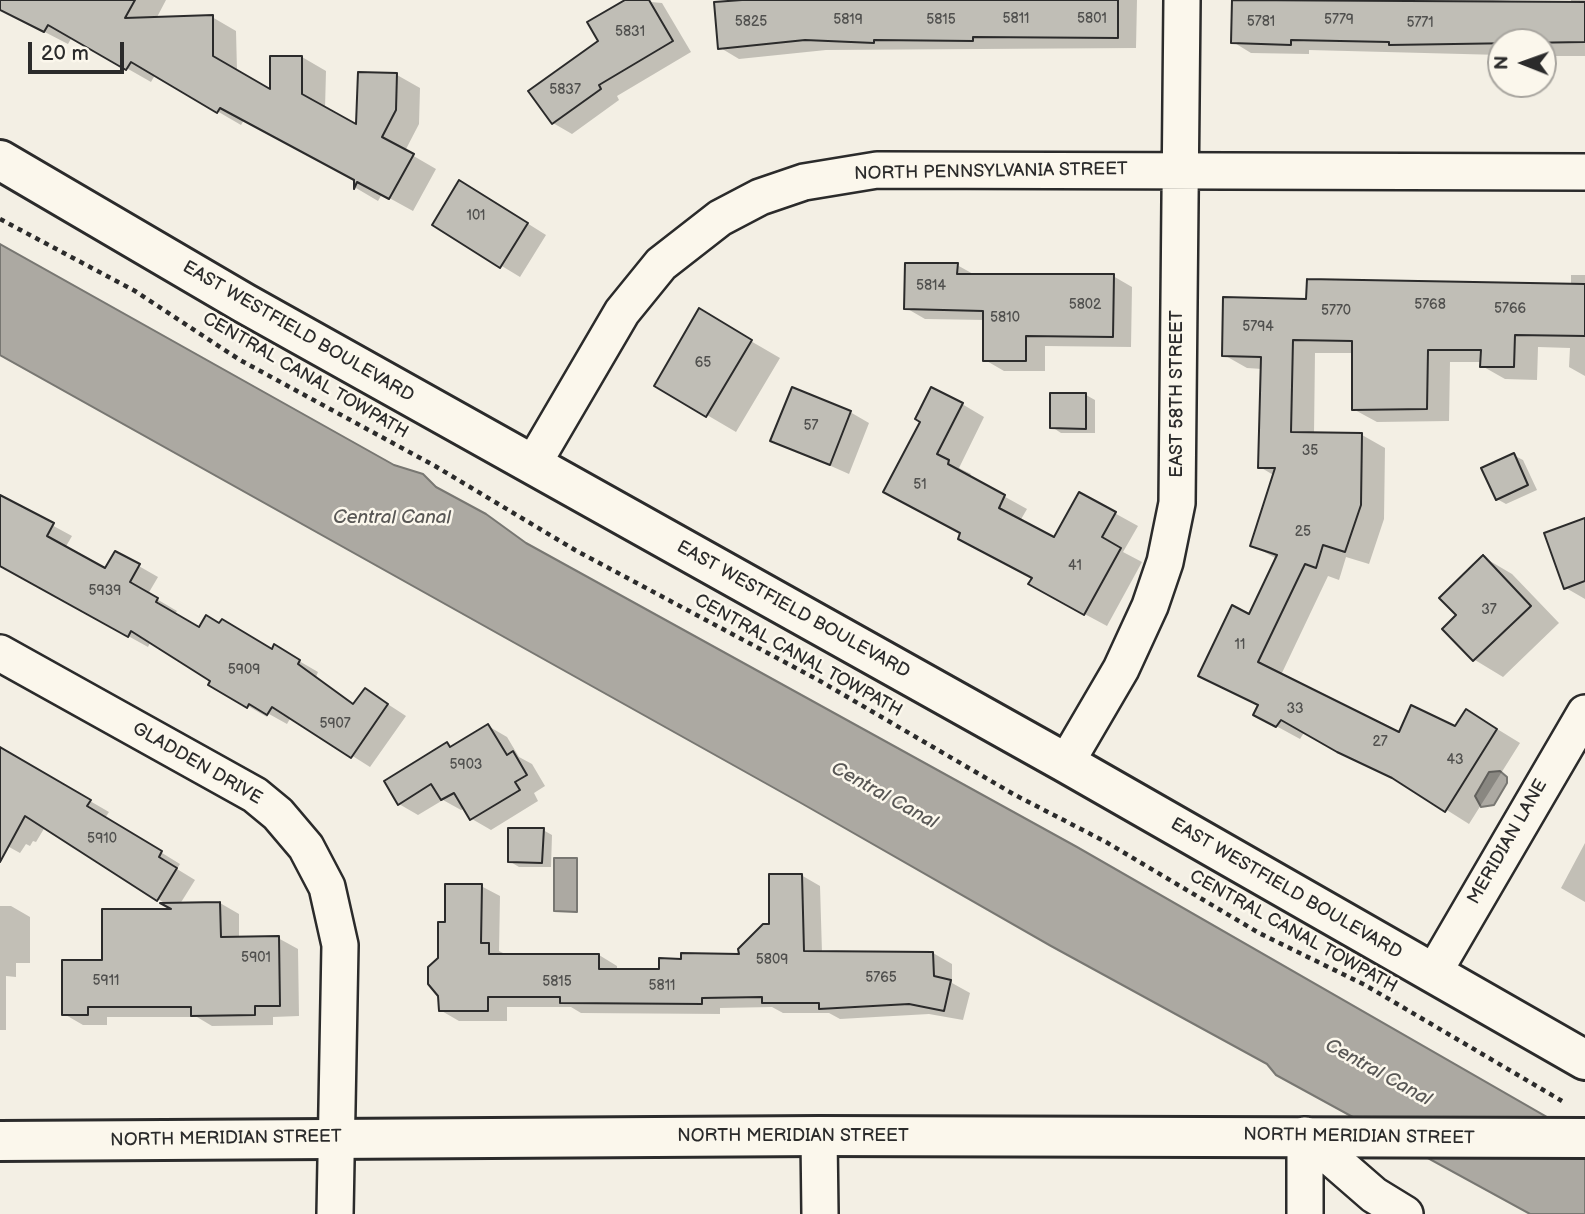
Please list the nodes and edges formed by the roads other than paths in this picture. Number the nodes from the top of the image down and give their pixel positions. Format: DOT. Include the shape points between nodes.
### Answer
graph roads {
  1 [pos="1182,0"];
  2 [pos="0,160"];
  3 [pos="1180,170"];
  4 [pos="1585,172"];
  5 [pos="533,464"];
  6 [pos="0,653"];
  7 [pos="1585,713"];
  8 [pos="1066,763"];
  9 [pos="1434,972"];
  10 [pos="1585,1060"];
  11 [pos="1579,1123"];
  12 [pos="1305,1135"];
  13 [pos="819,1136"];
  14 [pos="334,1138"];
  15 [pos="0,1142"];
  16 [pos="335,1214"];
  17 [pos="820,1214"];
  18 [pos="1305,1214"];
  19 [pos="1405,1214"];
  1 -- 3 [label="street, EAST 58TH STREET"];
  2 -- 5 [label="main road, EAST WESTFIELD BOULEVARD"];
  3 -- 4 [label="street, NORTH PENNSYLVANIA STREET"];
  3 -- 5 [label="street, NORTH PENNSYLVANIA STREET" via="862,171 804,182 760,197 706,226 640,288"];
  3 -- 8 [label="street, EAST 58TH STREET" via="1177,503 1165,562 1121,669"];
  5 -- 8 [label="main road, EAST WESTFIELD BOULEVARD"];
  6 -- 14 [label="street, GLADDEN DRIVE" via="255,795 306,847 327,887 340,945"];
  7 -- 9 [label="street, MERIDIAN LANE"];
  8 -- 9 [label="main road, EAST WESTFIELD BOULEVARD"];
  9 -- 10 [label="main road, EAST WESTFIELD BOULEVARD"];
  11 -- 12 [label="main road, NORTH MERIDIAN STREET" via="1363,1137"];
  12 -- 13 [label="main road, NORTH MERIDIAN STREET"];
  12 -- 18 [label="street"];
  12 -- 19 [label="street" via="1374,1195"];
  13 -- 14 [label="main road, NORTH MERIDIAN STREET"];
  13 -- 17 [label="street"];
  14 -- 15 [label="main road, NORTH MERIDIAN STREET"];
  14 -- 16 [label="street, GLADDEN DRIVE"];
}
